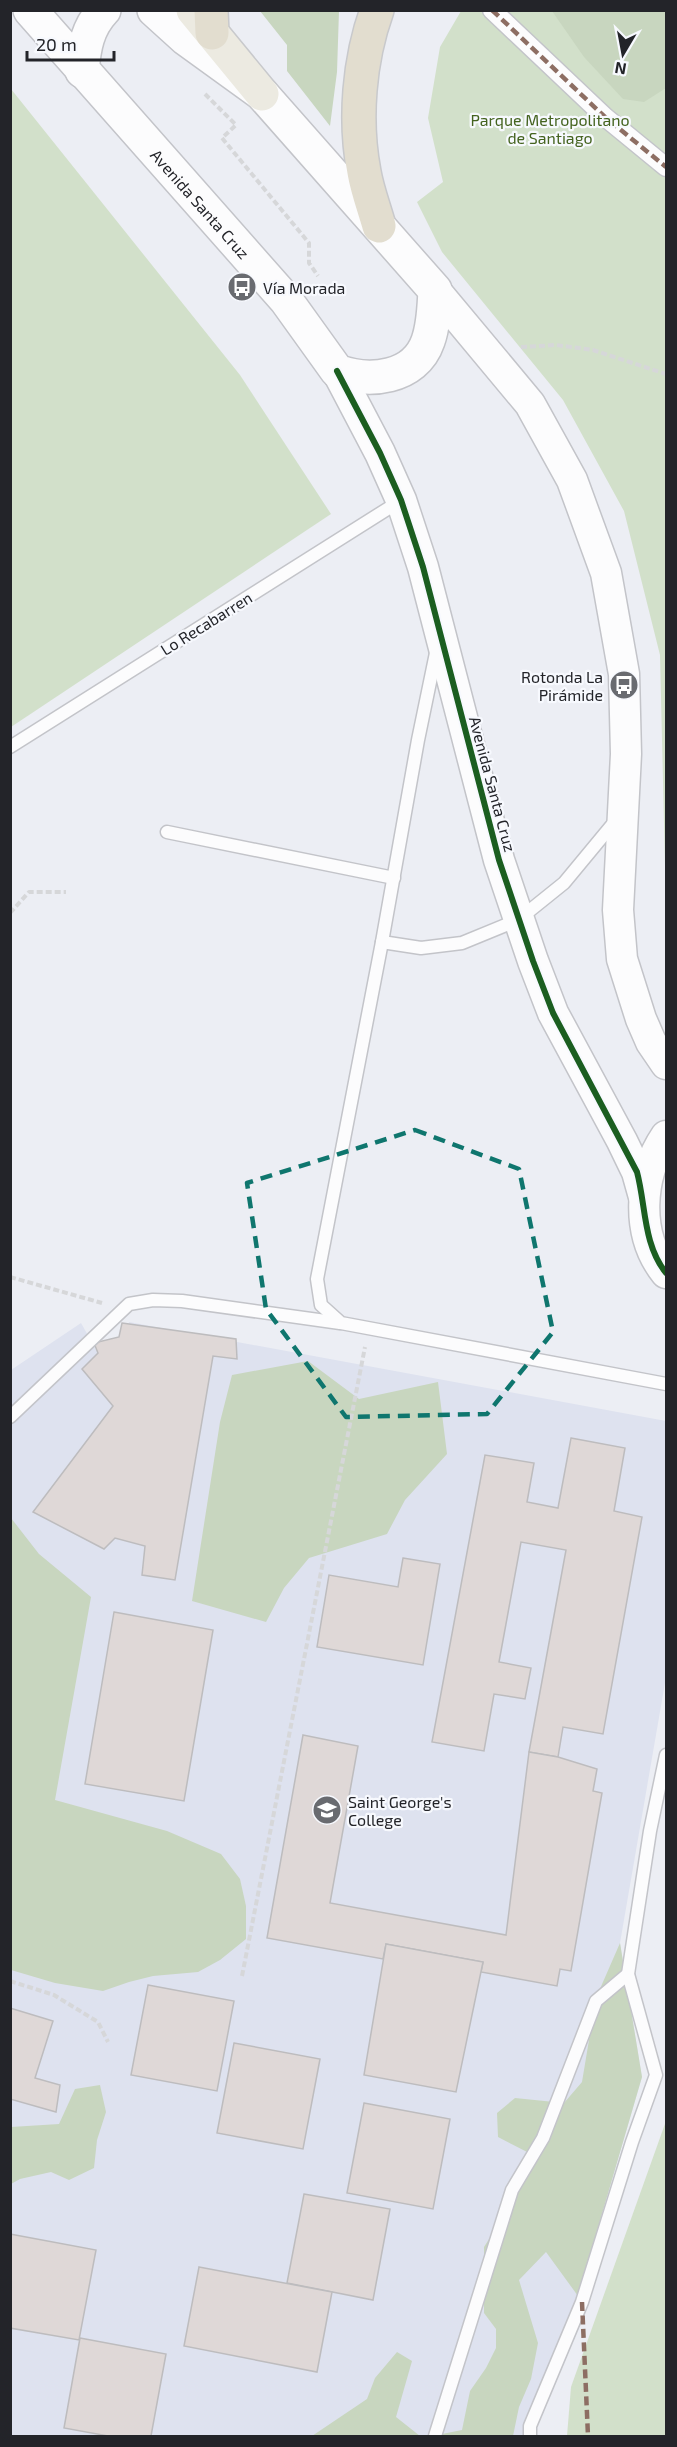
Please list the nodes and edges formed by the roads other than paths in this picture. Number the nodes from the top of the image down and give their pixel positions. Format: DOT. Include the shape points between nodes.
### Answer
graph roads {
  1 [pos="30,10"];
  2 [pos="104,10"];
  3 [pos="154,10"];
  4 [pos="377,10"];
  5 [pos="492,10"];
  6 [pos="205,18"];
  7 [pos="82,71"];
  8 [pos="262,94"];
  9 [pos="666,167"];
  10 [pos="379,226"];
  11 [pos="435,290"];
  12 [pos="337,371"];
  13 [pos="401,500"];
  14 [pos="440,635"];
  15 [pos="10,747"];
  16 [pos="623,811"];
  17 [pos="167,832"];
  18 [pos="394,878"];
  19 [pos="518,920"];
  20 [pos="382,942"];
  21 [pos="666,1064"];
  22 [pos="666,1136"];
  23 [pos="644,1197"];
  24 [pos="666,1273"];
  25 [pos="341,1323"];
  26 [pos="666,1384"];
  27 [pos="10,1418"];
  28 [pos="666,1755"];
  29 [pos="628,1974"];
  30 [pos="435,2436"];
  31 [pos="530,2436"];
  1 -- 7 [label="main road, Avenida Santa Cruz"];
  2 -- 7 [label="main road" via="89,32"];
  3 -- 8 [label="main road" via="186,39"];
  4 -- 10 [label="highway" via="364,60 360,135 364,172"];
  5 -- 9 [label="street" via="605,117"];
  6 -- 8 [label="main road"];
  7 -- 12 [label="main road, Avenida Santa Cruz" via="286,300"];
  8 -- 10 [label="main road"];
  10 -- 11 [label="main road"];
  11 -- 12 [label="main road" via="428,342 412,364 376,378"];
  11 -- 16 [label="street" via="530,404 572,480 590,527 606,573 624,674"];
  12 -- 13 [label="street, Avenida Santa Cruz"];
  13 -- 14 [label="street, Avenida Santa Cruz"];
  13 -- 15 [label="lane, Lo Recabarren"];
  14 -- 18 [label="lane"];
  14 -- 19 [label="street, Avenida Santa Cruz"];
  16 -- 19 [label="lane" via="564,883"];
  16 -- 21 [label="street" via="618,910 622,959 641,1019"];
  17 -- 18 [label="lane"];
  18 -- 20 [label="lane"];
  19 -- 20 [label="lane" via="462,943 421,948"];
  19 -- 23 [label="street, Avenida Santa Cruz" via="553,1012 622,1141"];
  20 -- 25 [label="lane" via="317,1279 321,1305"];
  22 -- 23 [label="street" via="648,1172"];
  23 -- 24 [label="street" via="647,1232"];
  25 -- 26 [label="lane"];
  25 -- 27 [label="lane" via="182,1301 153,1300 129,1305"];
  28 -- 29 [label="lane"];
  29 -- 30 [label="lane" via="596,2001 543,2138 512,2190"];
  29 -- 31 [label="lane" via="656,2075 582,2302 530,2426"];
}
